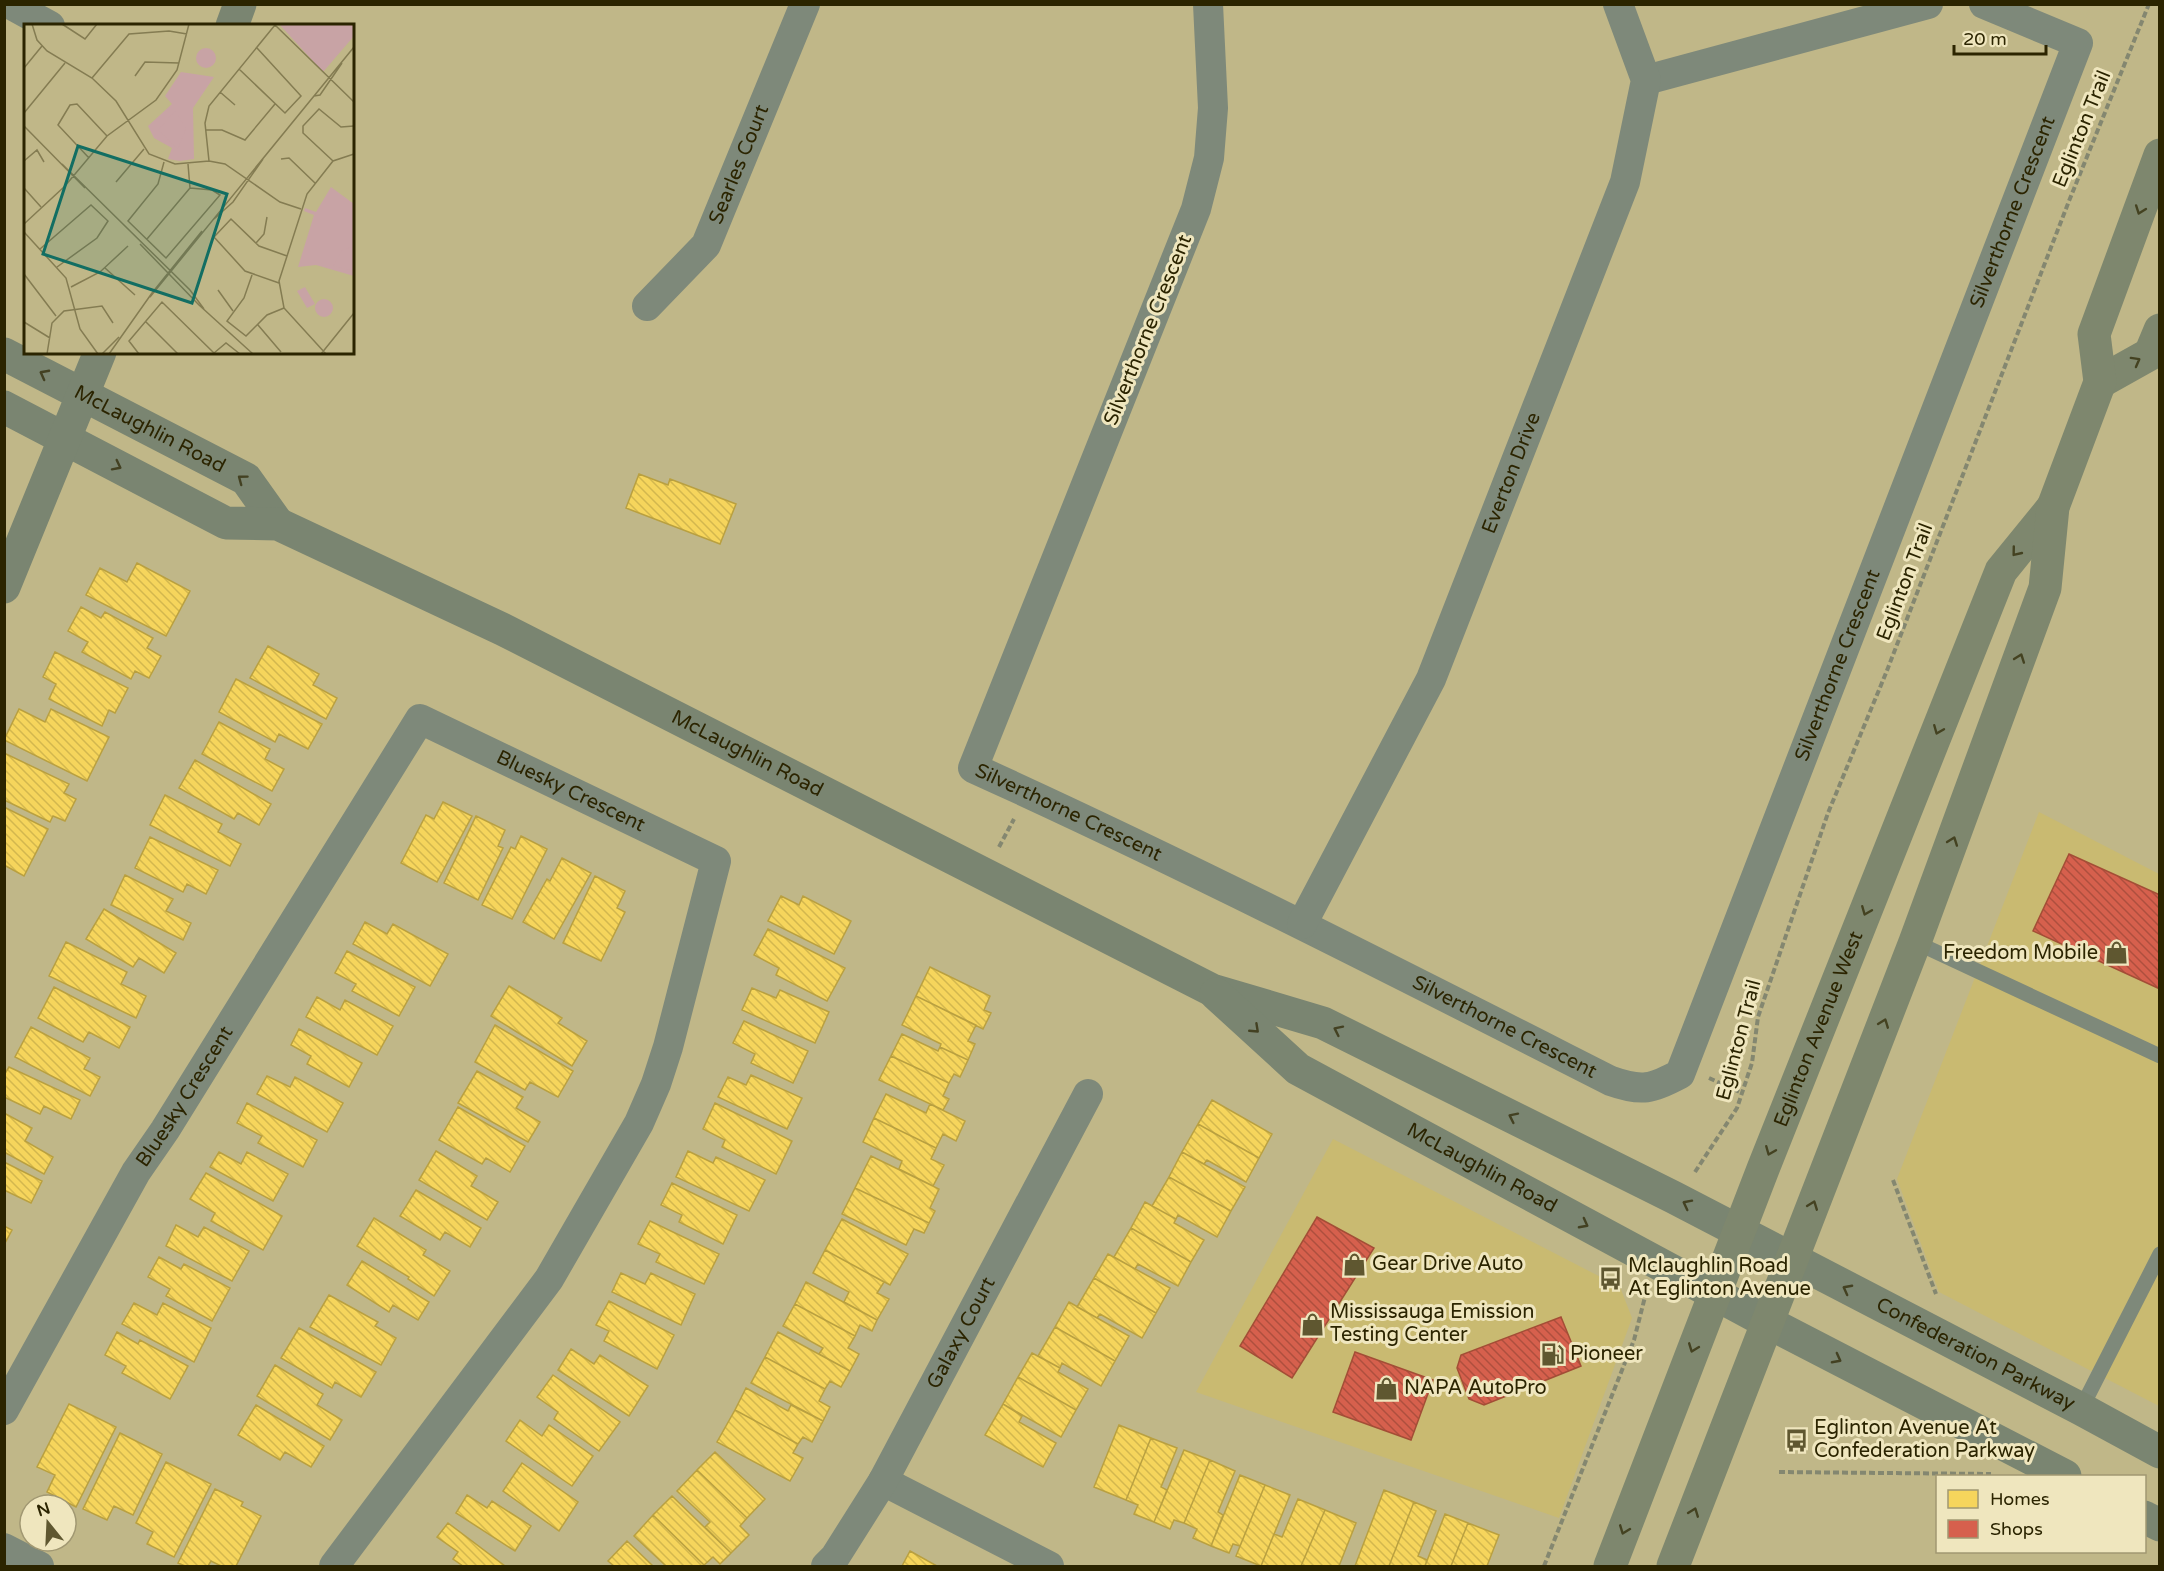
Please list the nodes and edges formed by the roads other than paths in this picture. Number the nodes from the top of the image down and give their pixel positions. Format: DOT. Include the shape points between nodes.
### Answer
graph roads {
  1 [pos="10,4"];
  2 [pos="240,4"];
  3 [pos="805,4"];
  4 [pos="1208,4"];
  5 [pos="1618,4"];
  6 [pos="1928,4"];
  7 [pos="1984,4"];
  8 [pos="46,24"];
  9 [pos="233,24"];
  10 [pos="1646,80"];
  11 [pos="2160,155"];
  12 [pos="647,306"];
  13 [pos="2160,330"];
  14 [pos="4,354"];
  15 [pos="99,354"];
  16 [pos="2100,382"];
  17 [pos="83,395"];
  18 [pos="4,407"];
  19 [pos="65,439"];
  20 [pos="2053,507"];
  21 [pos="278,524"];
  22 [pos="4,587"];
  23 [pos="1302,924"];
  24 [pos="1915,942"];
  25 [pos="1212,990"];
  26 [pos="2160,1056"];
  27 [pos="1088,1094"];
  28 [pos="1739,1232"];
  29 [pos="2160,1254"];
  30 [pos="1791,1259"];
  31 [pos="1714,1294"];
  32 [pos="1767,1322"];
  33 [pos="2081,1409"];
  34 [pos="4,1410"];
  35 [pos="2160,1452"];
  36 [pos="2063,1475"];
  37 [pos="883,1481"];
  38 [pos="2146,1518"];
  39 [pos="2160,1525"];
  40 [pos="4,1548"];
  41 [pos="39,1566"];
  42 [pos="334,1566"];
  43 [pos="826,1566"];
  44 [pos="1049,1566"];
  45 [pos="1610,1566"];
  46 [pos="1673,1566"];
  1 -- 8 [label="street"];
  2 -- 9 [label="street"];
  3 -- 12 [label="street, Searles Court" via="706,245"];
  4 -- 23 [label="street, Silverthorne Crescent" via="1213,108 1209,158 1196,209 973,768"];
  5 -- 10 [label="street"];
  6 -- 10 [label="street"];
  7 -- 23 [label="street, Silverthorne Crescent" via="2078,43 1680,1074 1660,1085 1633,1089 1611,1081"];
  10 -- 23 [label="street, Everton Drive" via="1625,182 1431,679"];
  11 -- 16 [label="main road, Eglinton Avenue West, one-way" via="2094,334"];
  16 -- 13 [label="main road, one-way" via="2150,354"];
  17 -- 14 [label="street, McLaughlin Road, one-way"];
  15 -- 17 [label="street"];
  16 -- 20 [label="main road, Eglinton Avenue West"];
  17 -- 19 [label="street"];
  21 -- 17 [label="street, McLaughlin Road, one-way" via="246,479"];
  18 -- 19 [label="street, McLaughlin Road"];
  19 -- 21 [label="street, McLaughlin Road, one-way" via="226,523"];
  19 -- 22 [label="street"];
  24 -- 20 [label="main road, Eglinton Avenue West, one-way" via="2045,588"];
  20 -- 28 [label="main road, Eglinton Avenue West, one-way" via="2001,571"];
  21 -- 25 [label="street, McLaughlin Road" via="512,634"];
  24 -- 26 [label="lane"];
  30 -- 24 [label="main road, Eglinton Avenue West, one-way"];
  28 -- 25 [label="street, McLaughlin Road, one-way" via="1323,1023"];
  25 -- 31 [label="street, McLaughlin Road, one-way" via="1298,1070"];
  27 -- 37 [label="street, Galaxy Court"];
  28 -- 30 [label="street, McLaughlin Road"];
  28 -- 31 [label="main road, Eglinton Avenue West"];
  29 -- 33 [label="lane"];
  30 -- 32 [label="main road, Eglinton Avenue West"];
  33 -- 30 [label="street, Confederation Parkway, one-way"];
  31 -- 32 [label="street, McLaughlin Road"];
  31 -- 45 [label="main road, Eglinton Avenue West, one-way"];
  32 -- 36 [label="street, one-way"];
  46 -- 32 [label="main road, Eglinton Avenue West, one-way"];
  33 -- 35 [label="street, Confederation Parkway"];
  34 -- 42 [label="street, Bluesky Crescent" via="136,1172 420,719 716,861 668,1047 639,1123 549,1279"];
  37 -- 43 [label="street, Galaxy Court"];
  37 -- 44 [label="street"];
  38 -- 39 [label="street"];
  40 -- 41 [label="street"];
}
